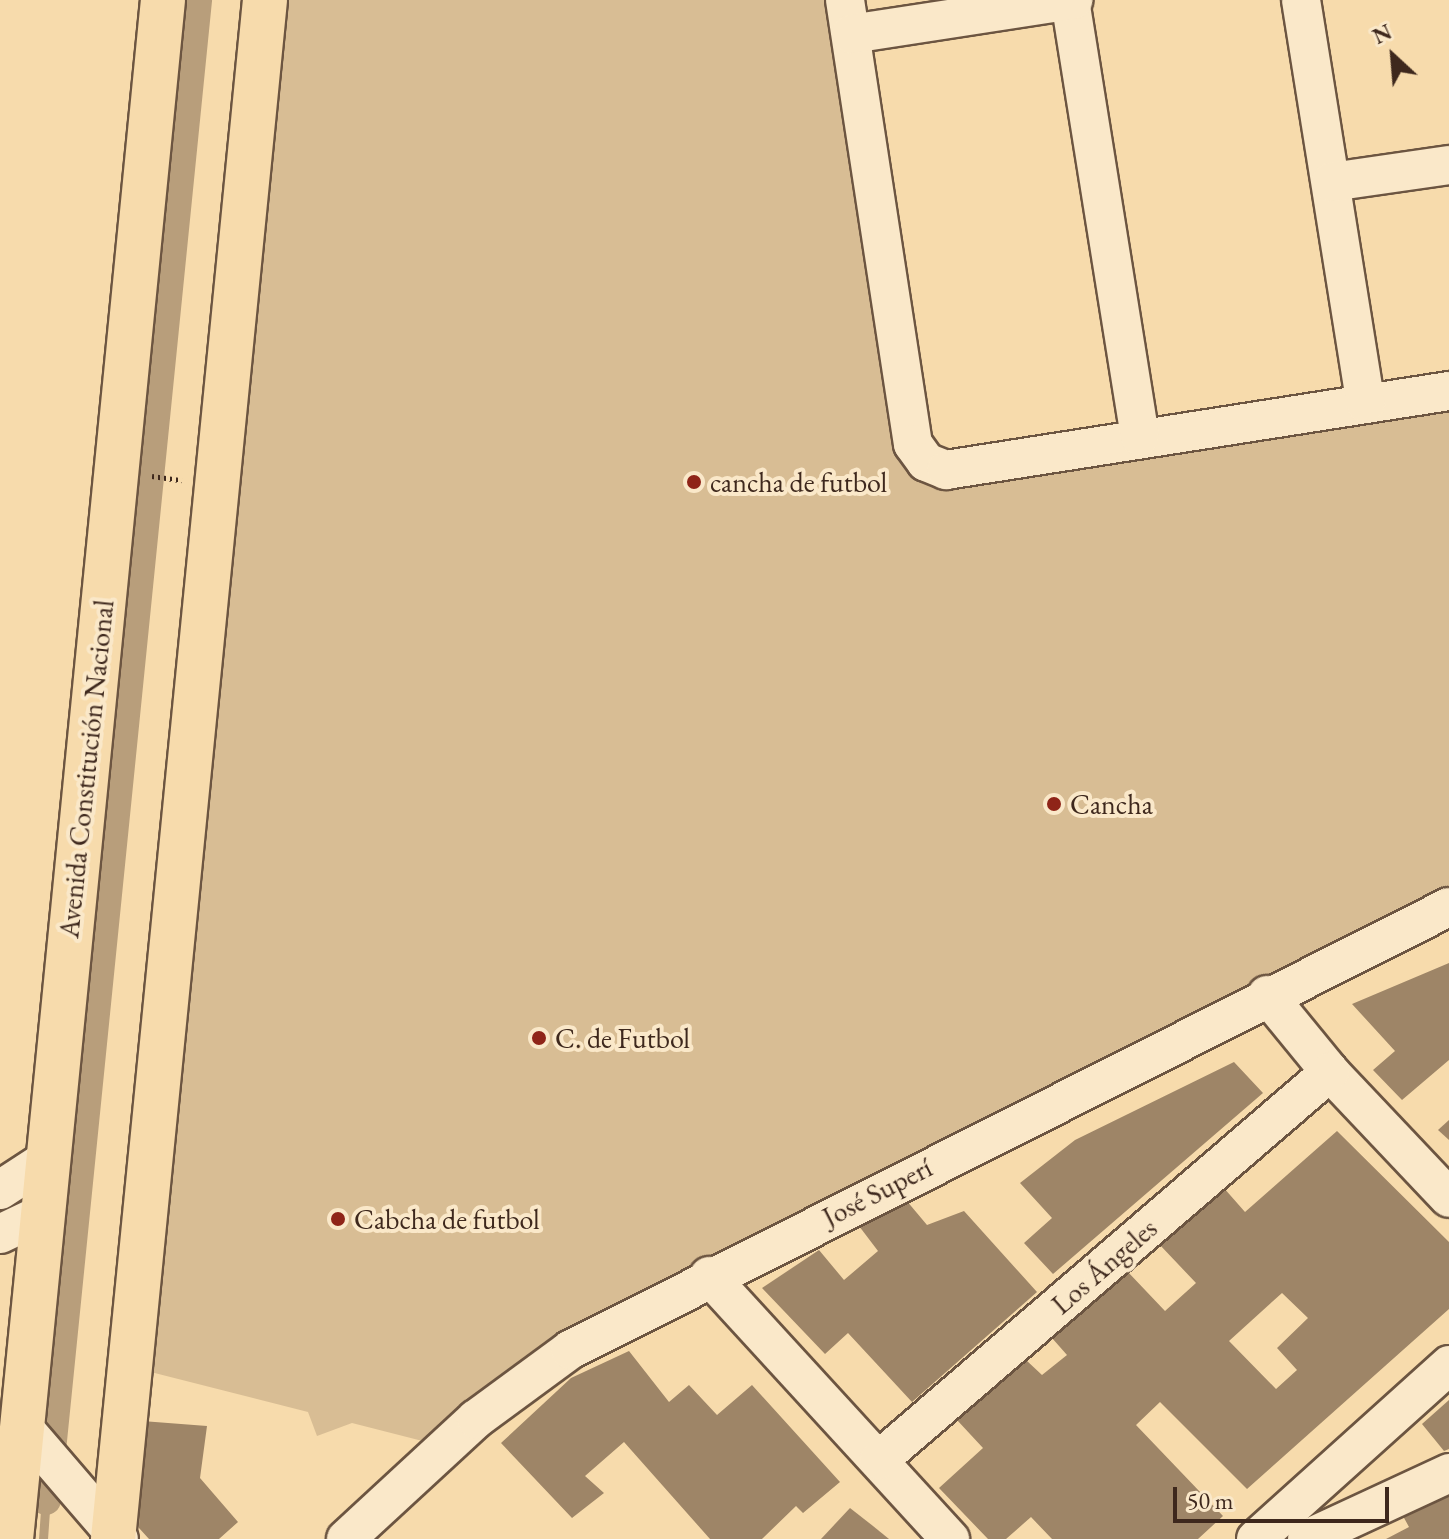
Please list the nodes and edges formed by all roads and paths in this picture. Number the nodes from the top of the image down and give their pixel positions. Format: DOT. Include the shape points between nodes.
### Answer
graph roads {
  1 [pos="163,0"];
  2 [pos="265,0"];
  3 [pos="1071,0"];
  4 [pos="1301,0"];
  5 [pos="848,17"];
  6 [pos="1449,165"];
  7 [pos="1331,182"];
  8 [pos="1449,391"];
  9 [pos="1366,404"];
  10 [pos="1140,436"];
  11 [pos="116,472"];
  12 [pos="216,484"];
  13 [pos="1449,907"];
  14 [pos="1267,995"];
  15 [pos="1330,1072"];
  16 [pos="46,1160"];
  17 [pos="0,1190"];
  18 [pos="1449,1198"];
  19 [pos="42,1214"];
  20 [pos="0,1234"];
  21 [pos="709,1276"];
  22 [pos="1449,1365"];
  23 [pos="21,1425"];
  24 [pos="879,1460"];
  25 [pos="1449,1473"];
  26 [pos="115,1537"];
  27 [pos="11,1539"];
  28 [pos="346,1539"];
  29 [pos="950,1539"];
  30 [pos="1256,1539"];
  31 [pos="1307,1539"];
  1 -- 11 [label="main road, Avenida Constitución Nacional"];
  2 -- 12 [label="main road"];
  3 -- 5 [label="street"];
  3 -- 10 [label="street"];
  4 -- 7 [label="street"];
  5 -- 10 [label="street" via="919,454 946,470"];
  6 -- 7 [label="street"];
  7 -- 9 [label="street"];
  8 -- 9 [label="street"];
  9 -- 10 [label="street"];
  11 -- 12 [label="path"];
  11 -- 16 [label="main road, Avenida Constitución Nacional"];
  12 -- 26 [label="main road"];
  13 -- 14 [label="street, José Superí"];
  14 -- 15 [label="street"];
  14 -- 21 [label="street, José Superí"];
  15 -- 18 [label="street"];
  15 -- 24 [label="street, Los Ángeles"];
  16 -- 17 [label="street"];
  16 -- 19 [label="main road, Avenida Constitución Nacional"];
  19 -- 20 [label="street"];
  19 -- 23 [label="main road, Avenida Constitución Nacional"];
  21 -- 24 [label="street"];
  21 -- 28 [label="street, José Superí" via="528,1377"];
  22 -- 30 [label="street"];
  23 -- 26 [label="street"];
  23 -- 27 [label="main road, Avenida Constitución Nacional"];
  24 -- 29 [label="street"];
  25 -- 31 [label="street"];
}
